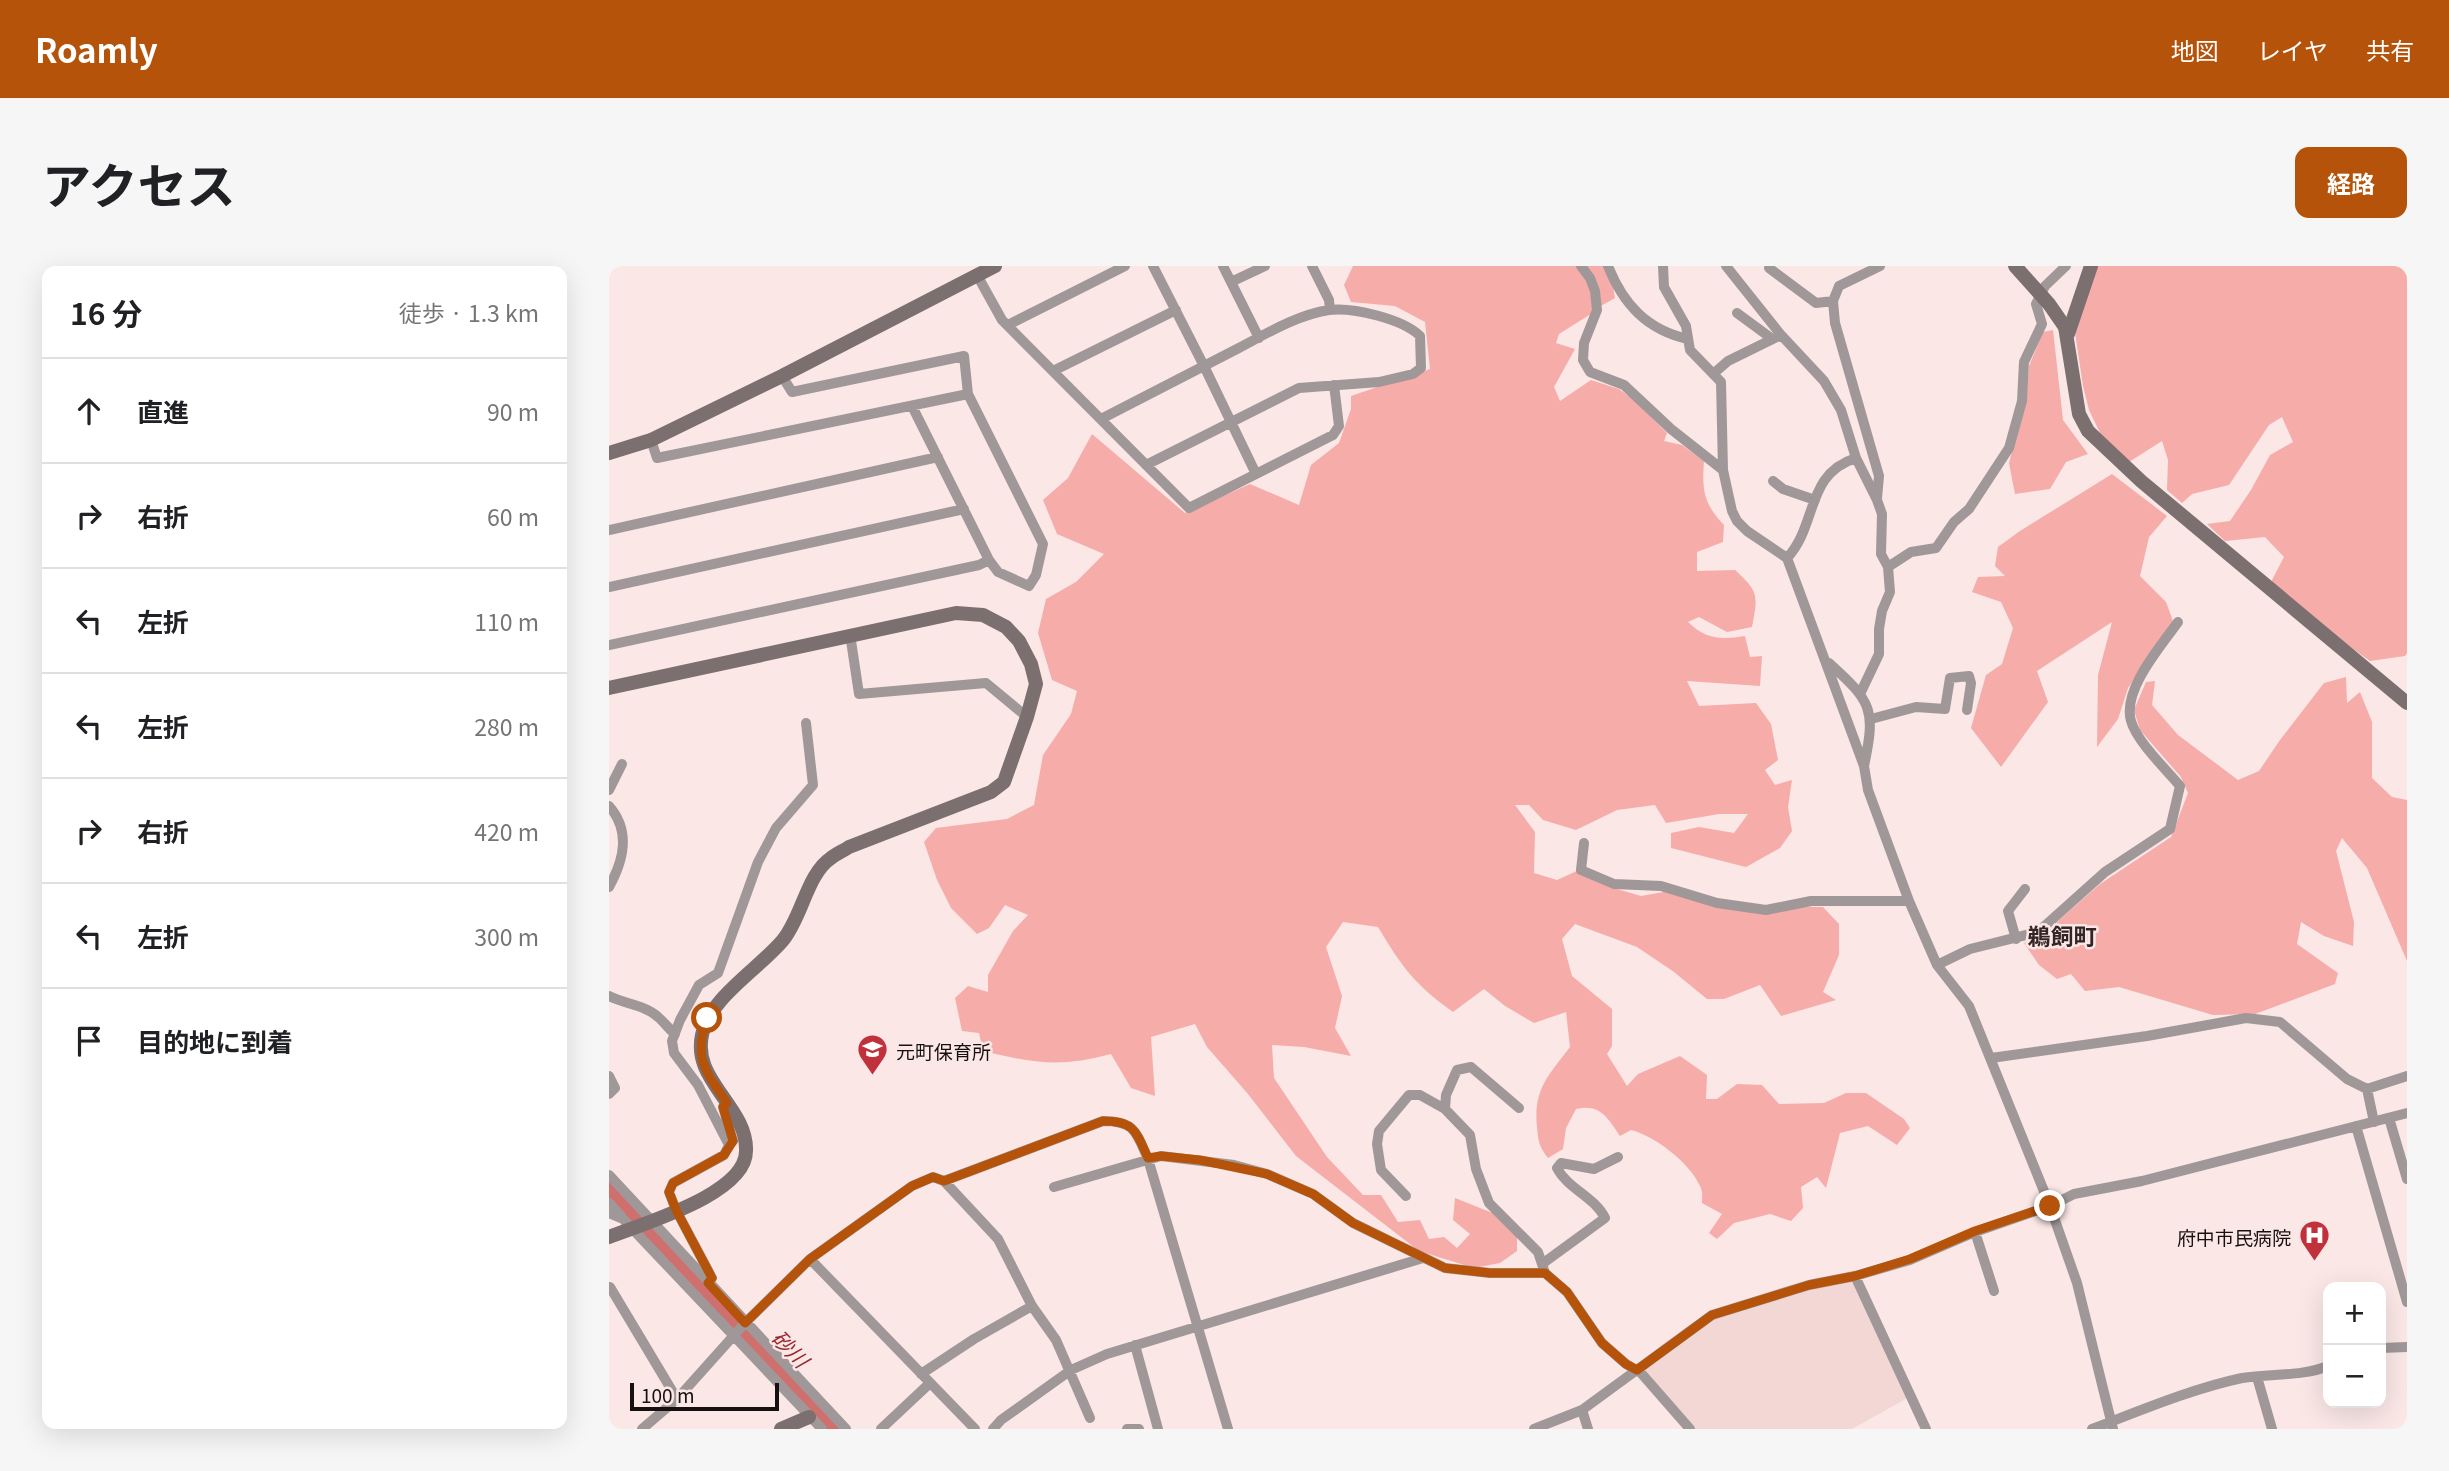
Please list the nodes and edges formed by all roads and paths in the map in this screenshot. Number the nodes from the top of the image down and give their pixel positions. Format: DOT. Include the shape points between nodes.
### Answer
graph roads {
  1 [pos="995,266"];
  2 [pos="1125,266"];
  3 [pos="1153,266"];
  4 [pos="1223,266"];
  5 [pos="1265,266"];
  6 [pos="1312,266"];
  7 [pos="1581,266"];
  8 [pos="1608,266"];
  9 [pos="1663,266"];
  10 [pos="1726,266"];
  11 [pos="1880,266"];
  12 [pos="2015,266"];
  13 [pos="2066,266"];
  14 [pos="2091,266"];
  15 [pos="1769,268"];
  16 [pos="977,275"];
  17 [pos="1231,282"];
  18 [pos="1833,301"];
  19 [pos="1176,310"];
  20 [pos="1330,310"];
  21 [pos="1737,313"];
  22 [pos="1008,325"];
  23 [pos="2067,330"];
  24 [pos="1776,336"];
  25 [pos="1259,338"];
  26 [pos="1688,339"];
  27 [pos="1204,366"];
  28 [pos="1053,371"];
  29 [pos="1713,374"];
  30 [pos="782,376"];
  31 [pos="1334,385"];
  32 [pos="968,394"];
  33 [pos="912,406"];
  34 [pos="1101,419"];
  35 [pos="1231,422"];
  36 [pos="651,440"];
  37 [pos="609,453"];
  38 [pos="938,457"];
  39 [pos="1856,458"];
  40 [pos="1146,465"];
  41 [pos="1723,470"];
  42 [pos="1255,474"];
  43 [pos="1773,481"];
  44 [pos="1815,499"];
  45 [pos="1877,500"];
  46 [pos="964,509"];
  47 [pos="609,530"];
  48 [pos="1787,558"];
  49 [pos="989,560"];
  50 [pos="1888,566"];
  51 [pos="609,587"];
  52 [pos="2178,622"];
  53 [pos="850,634"];
  54 [pos="609,645"];
  55 [pos="1826,660"];
  56 [pos="609,688"];
  57 [pos="1860,694"];
  58 [pos="2407,703"];
  59 [pos="1967,710"];
  60 [pos="1027,717"];
  61 [pos="1871,719"];
  62 [pos="806,723"];
  63 [pos="622,764"];
  64 [pos="1864,766"];
  65 [pos="609,790"];
  66 [pos="609,806"];
  67 [pos="1584,844"];
  68 [pos="609,887"];
  69 [pos="2025,888"];
  70 [pos="1909,901"];
  71 [pos="2016,939"];
  72 [pos="1937,965"];
  73 [pos="609,996"];
  74 [pos="675,1034"];
  75 [pos="1990,1058"];
  76 [pos="609,1076"];
  77 [pos="2407,1076"];
  78 [pos="2367,1089"];
  79 [pos="609,1094"];
  80 [pos="727,1103"];
  81 [pos="1519,1108"];
  82 [pos="1445,1109"];
  83 [pos="2407,1114"];
  84 [pos="2389,1118"];
  85 [pos="2374,1122"];
  86 [pos="2356,1126"];
  87 [pos="729,1145"];
  88 [pos="1618,1157"];
  89 [pos="1148,1158"];
  90 [pos="609,1175"];
  91 [pos="2407,1179"];
  92 [pos="944,1181"];
  93 [pos="1054,1187"];
  94 [pos="1406,1196"];
  95 [pos="609,1203"];
  96 [pos="2050,1206"];
  97 [pos="676,1210"];
  98 [pos="609,1213"];
  99 [pos="652,1220"];
  100 [pos="627,1224"];
  101 [pos="1975,1231"];
  102 [pos="609,1237"];
  103 [pos="1423,1258"];
  104 [pos="810,1259"];
  105 [pos="1543,1269"];
  106 [pos="2403,1271"];
  107 [pos="1855,1276"];
  108 [pos="708,1283"];
  109 [pos="610,1287"];
  110 [pos="1994,1290"];
  111 [pos="2407,1303"];
  112 [pos="1032,1306"];
  113 [pos="745,1323"];
  114 [pos="1199,1327"];
  115 [pos="734,1335"];
  116 [pos="1135,1345"];
  117 [pos="2407,1347"];
  118 [pos="2386,1348"];
  119 [pos="2323,1367"];
  120 [pos="1071,1370"];
  121 [pos="1637,1370"];
  122 [pos="921,1374"];
  123 [pos="2257,1377"];
  124 [pos="930,1383"];
  125 [pos="677,1399"];
  126 [pos="1582,1410"];
  127 [pos="809,1417"];
  128 [pos="1090,1418"];
  129 [pos="2112,1425"];
  130 [pos="642,1429"];
  131 [pos="781,1429"];
  132 [pos="822,1429"];
  133 [pos="846,1429"];
  134 [pos="881,1429"];
  135 [pos="975,1429"];
  136 [pos="993,1429"];
  137 [pos="1127,1429"];
  138 [pos="1139,1429"];
  139 [pos="1158,1429"];
  140 [pos="1228,1429"];
  141 [pos="1534,1429"];
  142 [pos="1588,1429"];
  143 [pos="1690,1429"];
  144 [pos="1926,1429"];
  145 [pos="2092,1429"];
  146 [pos="2272,1429"];
  1 -- 16 [label="street"];
  2 -- 22 [label="street"];
  3 -- 19 [label="street"];
  4 -- 17 [label="street"];
  5 -- 17 [label="street"];
  6 -- 20 [label="street"];
  7 -- 41 [label="street" via="1595,291 1597,310 1584,342 1583,360 1590,372 1623,385"];
  8 -- 26 [label="street" via="1622,297 1648,323"];
  9 -- 26 [label="street" via="1664,287 1686,326"];
  10 -- 24 [label="street"];
  11 -- 18 [label="street" via="1839,286"];
  12 -- 23 [label="street, bridge"];
  13 -- 50 [label="street" via="2045,286 2036,304 2042,324 2024,362 2022,401 2009,448 1969,509 1936,548 1911,552"];
  14 -- 23 [label="street"];
  15 -- 18 [label="street" via="1816,303"];
  16 -- 22 [label="street"];
  16 -- 30 [label="street"];
  17 -- 25 [label="street"];
  18 -- 45 [label="street" via="1835,323 1879,476"];
  19 -- 27 [label="street"];
  19 -- 28 [label="street"];
  20 -- 25 [label="street"];
  20 -- 31 [label="street" via="1364,313 1410,326 1420,335 1421,368 1413,374"];
  21 -- 24 [label="street"];
  22 -- 28 [label="street"];
  23 -- 58 [label="street" via="2074,391 2088,431 2141,481"];
  24 -- 29 [label="street"];
  24 -- 39 [label="street" via="1824,380 1841,410"];
  25 -- 27 [label="street"];
  26 -- 29 [label="street" via="1690,350"];
  27 -- 34 [label="street"];
  27 -- 35 [label="street"];
  28 -- 34 [label="street"];
  29 -- 41 [label="street" via="1721,382"];
  30 -- 32 [label="street" via="792,392 964,356"];
  30 -- 36 [label="street"];
  31 -- 35 [label="street" via="1299,388"];
  31 -- 42 [label="street" via="1339,426 1333,435"];
  32 -- 33 [label="street"];
  32 -- 49 [label="street" via="1043,544 1029,586 998,572"];
  33 -- 36 [label="street" via="657,458"];
  33 -- 38 [label="street"];
  34 -- 40 [label="street"];
  35 -- 40 [label="street"];
  35 -- 42 [label="street"];
  36 -- 37 [label="street"];
  38 -- 46 [label="street"];
  38 -- 47 [label="street"];
  39 -- 44 [label="street" via="1842,462 1825,476"];
  39 -- 45 [label="street"];
  40 -- 42 [label="street" via="1189,508"];
  41 -- 48 [label="street" via="1737,521"];
  43 -- 44 [label="street"];
  44 -- 48 [label="street" via="1796,548"];
  45 -- 50 [label="street" via="1882,514 1881,554"];
  46 -- 49 [label="street"];
  46 -- 51 [label="street"];
  48 -- 55 [label="street"];
  49 -- 54 [label="street"];
  50 -- 57 [label="street" via="1889,592 1879,629 1879,654"];
  52 -- 71 [label="street" via="2142,673 2130,701 2137,734 2180,786 2170,829 2105,872 2038,932"];
  53 -- 56 [label="street"];
  53 -- 60 [label="street" via="859,694 986,684"];
  53 -- 60 [label="street" via="956,613 983,615 1006,627 1031,664 1036,684"];
  55 -- 57 [label="street"];
  55 -- 64 [label="street"];
  57 -- 61 [label="street"];
  59 -- 61 [label="street" via="1969,676 1950,678 1945,709 1916,707"];
  60 -- 80 [label="street" via="1004,782 991,792 849,848 829,858 817,873 783,939 707,1018 700,1053 705,1071"];
  61 -- 64 [label="street"];
  62 -- 74 [label="street" via="813,785 776,828 758,862 717,973 699,985"];
  63 -- 65 [label="street"];
  64 -- 70 [label="street" via="1868,790"];
  66 -- 68 [label="street" via="618,816 625,842 620,867"];
  67 -- 70 [label="street" via="1581,870 1614,884 1661,886 1717,903 1766,910 1811,901"];
  69 -- 71 [label="street" via="2008,911"];
  70 -- 72 [label="street"];
  71 -- 72 [label="street" via="1970,949"];
  72 -- 75 [label="street" via="1969,1006"];
  73 -- 74 [label="street" via="659,1017"];
  74 -- 87 [label="street" via="674,1053 698,1085"];
  75 -- 78 [label="street" via="2246,1018 2280,1022 2347,1079"];
  75 -- 96 [label="street"];
  76 -- 79 [label="street" via="615,1088"];
  77 -- 78 [label="street"];
  78 -- 85 [label="street"];
  80 -- 87 [label="street" via="723,1107 733,1141"];
  80 -- 97 [label="street" via="744,1132 747,1153 741,1169 719,1191"];
  81 -- 82 [label="street" via="1471,1067 1457,1070"];
  82 -- 94 [label="street" via="1420,1095 1409,1095 1379,1131 1381,1170"];
  82 -- 105 [label="street" via="1470,1135 1489,1203 1538,1252"];
  83 -- 84 [label="street"];
  84 -- 85 [label="street"];
  84 -- 91 [label="street"];
  85 -- 86 [label="street"];
  86 -- 96 [label="street" via="2074,1194"];
  86 -- 106 [label="street"];
  87 -- 97 [label="street" via="724,1155 673,1183 669,1192"];
  88 -- 105 [label="street" via="1594,1169 1561,1163 1557,1168 1605,1218"];
  89 -- 92 [label="street" via="1135,1129 1120,1121 1103,1121"];
  89 -- 93 [label="street"];
  89 -- 103 [label="street" via="1200,1160 1267,1174 1313,1194 1353,1223"];
  89 -- 114 [label="street"];
  90 -- 99 [label="street"];
  92 -- 104 [label="street" via="933,1177 912,1186"];
  92 -- 112 [label="street" via="998,1239"];
  95 -- 100 [label="street"];
  96 -- 101 [label="street"];
  96 -- 129 [label="street" via="2077,1283"];
  97 -- 99 [label="street"];
  97 -- 108 [label="street" via="712,1278"];
  98 -- 100 [label="street"];
  99 -- 100 [label="street"];
  99 -- 108 [label="street"];
  100 -- 102 [label="street"];
  100 -- 115 [label="street"];
  101 -- 107 [label="street"];
  101 -- 110 [label="street"];
  103 -- 105 [label="street" via="1445,1268 1490,1273"];
  103 -- 114 [label="street"];
  104 -- 113 [label="street"];
  104 -- 122 [label="street"];
  105 -- 121 [label="street" via="1567,1292 1602,1343"];
  106 -- 111 [label="street"];
  107 -- 121 [label="street" via="1712,1315"];
  107 -- 144 [label="street"];
  108 -- 113 [label="street"];
  109 -- 125 [label="street"];
  112 -- 120 [label="street"];
  112 -- 122 [label="street"];
  113 -- 115 [label="street"];
  113 -- 133 [label="street"];
  114 -- 116 [label="street"];
  114 -- 140 [label="street"];
  115 -- 125 [label="street"];
  115 -- 127 [label="street"];
  116 -- 120 [label="street"];
  116 -- 139 [label="street"];
  117 -- 118 [label="street"];
  119 -- 123 [label="street"];
  120 -- 128 [label="street"];
  120 -- 136 [label="street"];
  121 -- 126 [label="street"];
  121 -- 143 [label="street"];
  122 -- 124 [label="street"];
  123 -- 129 [label="street" via="2158,1404"];
  123 -- 146 [label="street"];
  124 -- 134 [label="street"];
  124 -- 135 [label="street"];
  125 -- 130 [label="street"];
  126 -- 141 [label="street"];
  126 -- 142 [label="street"];
  127 -- 131 [label="street"];
  127 -- 132 [label="street"];
  129 -- 145 [label="street"];
  137 -- 138 [label="street"];
}
